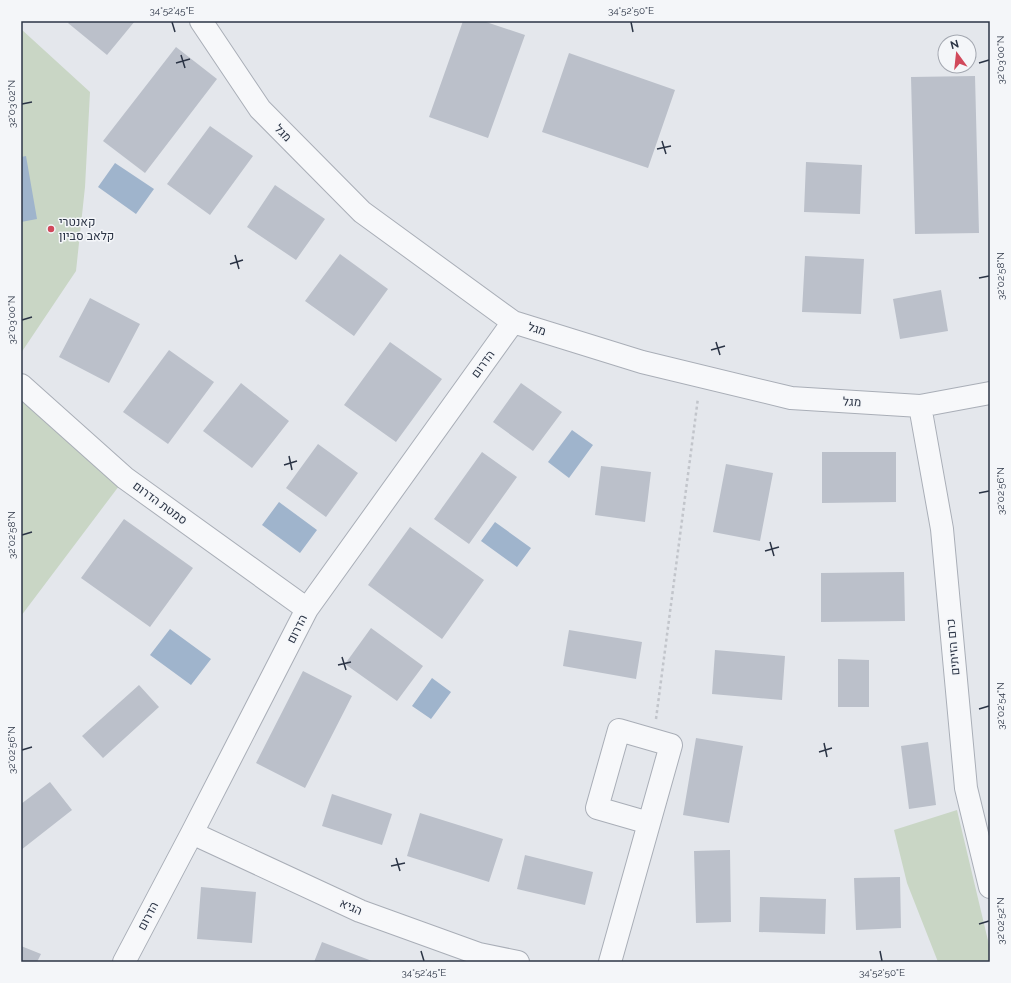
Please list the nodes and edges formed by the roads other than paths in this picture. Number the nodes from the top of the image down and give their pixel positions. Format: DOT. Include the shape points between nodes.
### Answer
graph roads {
  1 [pos="201,21"];
  2 [pos="513,322"];
  3 [pos="21,385"];
  4 [pos="990,393"];
  5 [pos="920,406"];
  6 [pos="307,609"];
  7 [pos="649,823"];
  8 [pos="192,833"];
  9 [pos="990,887"];
  10 [pos="124,962"];
  11 [pos="518,962"];
  12 [pos="610,962"];
  1 -- 2 [label="street, מגל" via="260,109 362,212"];
  2 -- 5 [label="street, מגל" via="642,362 791,398"];
  2 -- 6 [label="street, הדרום"];
  3 -- 6 [label="street, סמטת הדרום" via="125,478"];
  4 -- 5 [label="street, מגל"];
  5 -- 9 [label="street, כרם הזיתים" via="942,529 966,788"];
  6 -- 8 [label="street, הדרום"];
  7 -- 7 [label="street" via="671,745 619,730 597,808"];
  7 -- 12 [label="street"];
  8 -- 10 [label="street, הדרום"];
  8 -- 11 [label="street, הגיא" via="360,911 479,954"];
}
